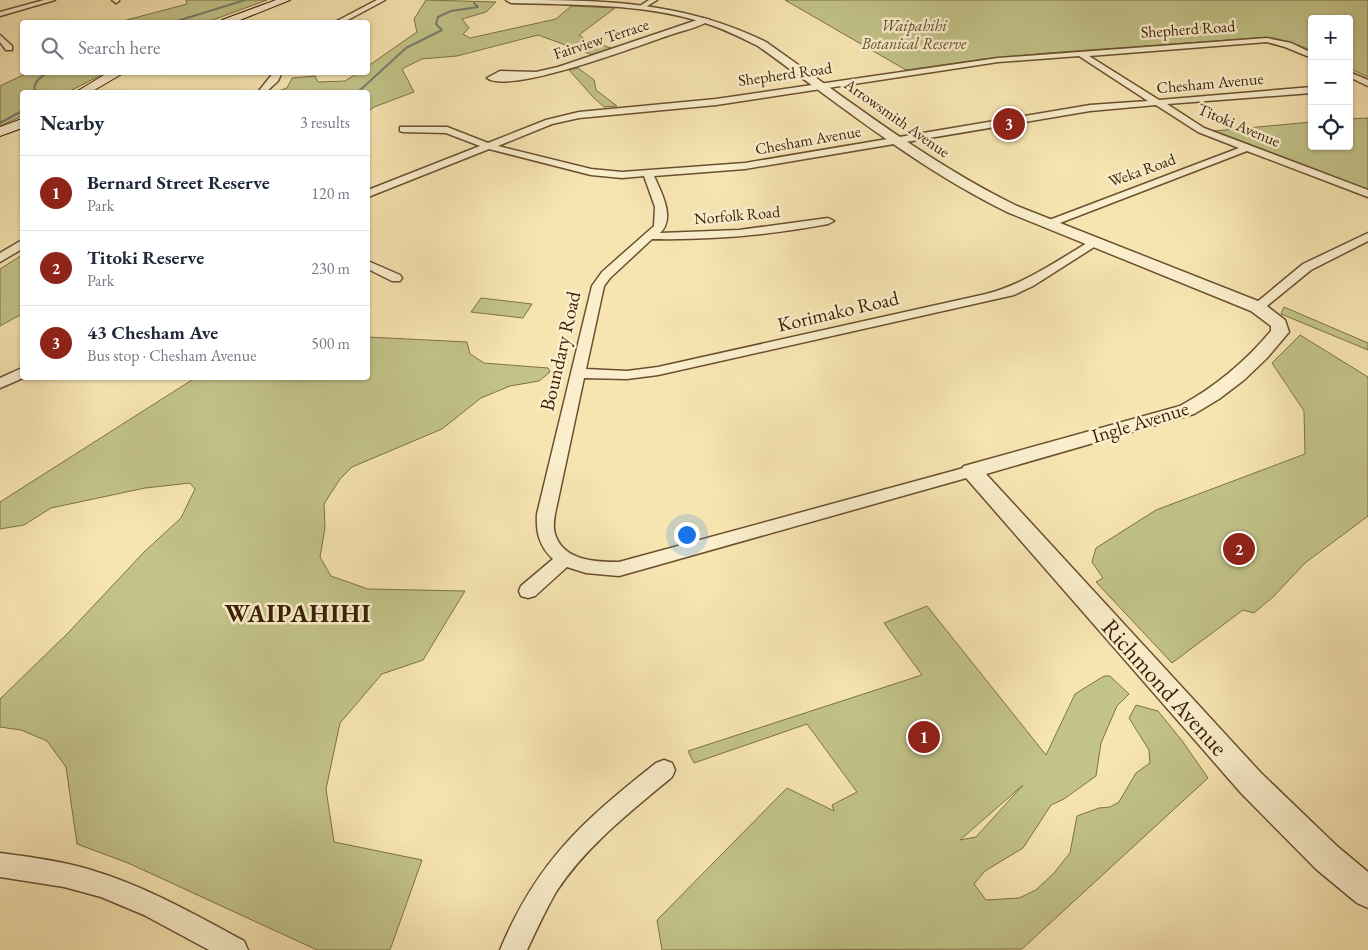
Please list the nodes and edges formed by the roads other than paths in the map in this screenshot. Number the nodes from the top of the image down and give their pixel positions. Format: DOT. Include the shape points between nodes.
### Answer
graph roads {
  1 [pos="52,0"];
  2 [pos="285,0"];
  3 [pos="382,0"];
  4 [pos="511,0"];
  5 [pos="654,0"];
  6 [pos="642,7"];
  7 [pos="0,10"];
  8 [pos="10,11"];
  9 [pos="0,14"];
  10 [pos="231,20"];
  11 [pos="343,20"];
  12 [pos="706,20"];
  13 [pos="0,37"];
  14 [pos="9,48"];
  15 [pos="1081,54"];
  16 [pos="1308,54"];
  17 [pos="533,74"];
  18 [pos="113,75"];
  19 [pos="277,75"];
  20 [pos="1353,76"];
  21 [pos="1368,84"];
  22 [pos="822,86"];
  23 [pos="1353,86"];
  24 [pos="86,90"];
  25 [pos="264,90"];
  26 [pos="1308,90"];
  27 [pos="1158,103"];
  28 [pos="20,124"];
  29 [pos="403,128"];
  30 [pos="0,132"];
  31 [pos="897,140"];
  32 [pos="488,146"];
  33 [pos="1247,148"];
  34 [pos="648,173"];
  35 [pos="370,193"];
  36 [pos="1368,194"];
  37 [pos="828,221"];
  38 [pos="1048,224"];
  39 [pos="648,236"];
  40 [pos="1368,236"];
  41 [pos="1096,242"];
  42 [pos="20,245"];
  43 [pos="0,258"];
  44 [pos="370,266"];
  45 [pos="396,278"];
  46 [pos="1257,307"];
  47 [pos="20,373"];
  48 [pos="577,373"];
  49 [pos="0,384"];
  50 [pos="971,471"];
  51 [pos="564,559"];
  52 [pos="528,591"];
  53 [pos="664,770"];
  54 [pos="0,865"];
  55 [pos="1368,892"];
  56 [pos="235,950"];
  57 [pos="513,950"];
  1 -- 8 [label="street"];
  2 -- 10 [label="main road"];
  3 -- 11 [label="street"];
  4 -- 6 [label="street, Arrowsmith Avenue"];
  5 -- 6 [label="street"];
  6 -- 12 [label="street, Arrowsmith Avenue"];
  7 -- 8 [label="street"];
  8 -- 9 [label="street"];
  12 -- 17 [label="street, Fairview Terrace" via="602,57"];
  12 -- 22 [label="street, Arrowsmith Avenue" via="754,38"];
  13 -- 14 [label="street"];
  15 -- 16 [label="street, Shepherd Road" via="1267,40"];
  15 -- 22 [label="street, Shepherd Road" via="977,63"];
  15 -- 27 [label="street, Titoki Avenue"];
  18 -- 24 [label="main road"];
  19 -- 25 [label="street"];
  20 -- 21 [label="street"];
  21 -- 23 [label="street"];
  22 -- 31 [label="street, Arrowsmith Avenue"];
  22 -- 32 [label="street, Shepherd Road" via="716,102 572,116"];
  26 -- 27 [label="street, Chesham Avenue"];
  27 -- 31 [label="street, Chesham Avenue" via="1060,112"];
  27 -- 33 [label="street, Titoki Avenue" via="1201,130"];
  28 -- 30 [label="main road"];
  29 -- 32 [label="street" via="447,130"];
  31 -- 34 [label="street, Chesham Avenue" via="745,166"];
  31 -- 38 [label="street, Arrowsmith Avenue" via="975,191"];
  32 -- 34 [label="street, Chesham Avenue" via="591,172"];
  32 -- 35 [label="street, Shepherd Road"];
  33 -- 36 [label="street, Titoki Avenue"];
  33 -- 38 [label="street, Weka Road"];
  34 -- 39 [label="street, Boundary Road" via="662,213 659,227"];
  37 -- 39 [label="street, Norfolk Road" via="791,227"];
  38 -- 41 [label="street, Arrowsmith Avenue"];
  39 -- 48 [label="street, Boundary Road" via="601,280"];
  40 -- 46 [label="street" via="1307,267"];
  41 -- 46 [label="street, Arrowsmith Avenue"];
  41 -- 48 [label="street, Korimako Road" via="1010,292 658,372 626,375"];
  42 -- 43 [label="street"];
  44 -- 45 [label="street"];
  46 -- 50 [label="street, Ingle Avenue" via="1279,324 1280,332 1270,346 1214,395 1168,416"];
  47 -- 49 [label="street"];
  48 -- 51 [label="street, Boundary Road" via="546,514 545,533 551,547"];
  50 -- 51 [label="street, Boundary Road" via="619,569 589,568"];
  50 -- 55 [label="street, Richmond Avenue" via="1252,783 1326,858"];
  51 -- 52 [label="street"];
  53 -- 57 [label="street" via="599,822 573,851 552,877"];
  54 -- 56 [label="street" via="56,872 102,885 143,902"];
}
